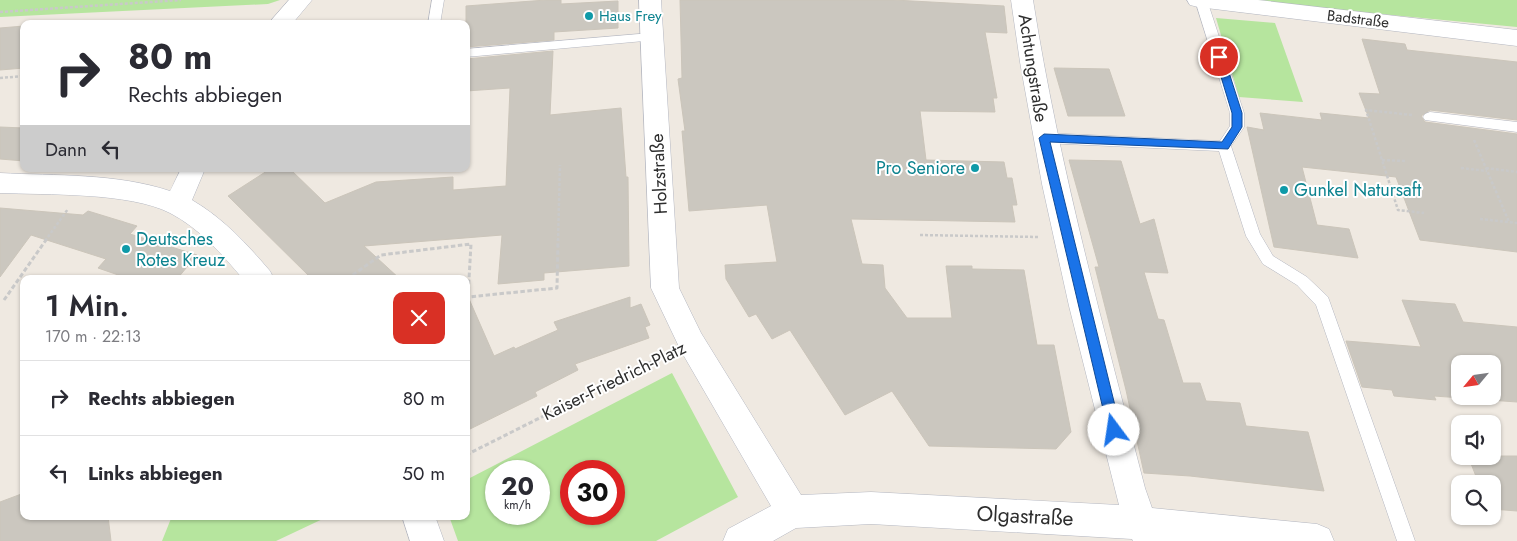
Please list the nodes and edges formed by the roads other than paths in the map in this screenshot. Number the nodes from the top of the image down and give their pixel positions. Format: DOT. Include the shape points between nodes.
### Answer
graph roads {
  1 [pos="301,0"];
  2 [pos="438,0"];
  3 [pos="650,0"];
  4 [pos="1022,0"];
  5 [pos="1200,0"];
  6 [pos="283,20"];
  7 [pos="435,20"];
  8 [pos="651,37"];
  9 [pos="1517,38"];
  10 [pos="470,53"];
  11 [pos="1430,117"];
  12 [pos="1517,128"];
  13 [pos="1044,138"];
  14 [pos="1224,146"];
  15 [pos="192,172"];
  16 [pos="0,183"];
  17 [pos="177,205"];
  18 [pos="257,275"];
  19 [pos="691,342"];
  20 [pos="793,512"];
  21 [pos="419,520"];
  22 [pos="1147,532"];
  23 [pos="427,541"];
  24 [pos="740,541"];
  25 [pos="1317,541"];
  26 [pos="1406,541"];
  1 -- 6 [label="street"];
  2 -- 7 [label="lane"];
  3 -- 8 [label="street, Holzstraße"];
  4 -- 13 [label="street, Achtungstraße"];
  5 -- 9 [label="street, Badstraße"];
  5 -- 14 [label="lane" via="1237,113 1237,127"];
  8 -- 10 [label="lane"];
  8 -- 19 [label="street, Holzstraße" via="665,288"];
  11 -- 12 [label="lane"];
  13 -- 14 [label="lane"];
  13 -- 22 [label="street, Achtungstraße" via="1129,488"];
  14 -- 26 [label="lane" via="1252,236 1268,260 1302,281 1323,302"];
  15 -- 17 [label="street"];
  16 -- 17 [label="street" via="142,194"];
  17 -- 18 [label="street" via="229,242"];
  19 -- 20 [label="street, Kaiser-Friedrich-Platz"];
  20 -- 22 [label="street, Olgastraße" via="871,508"];
  20 -- 24 [label="street, Olgastraße"];
  21 -- 23 [label="street"];
  22 -- 25 [label="street, Olgastraße"];
}
